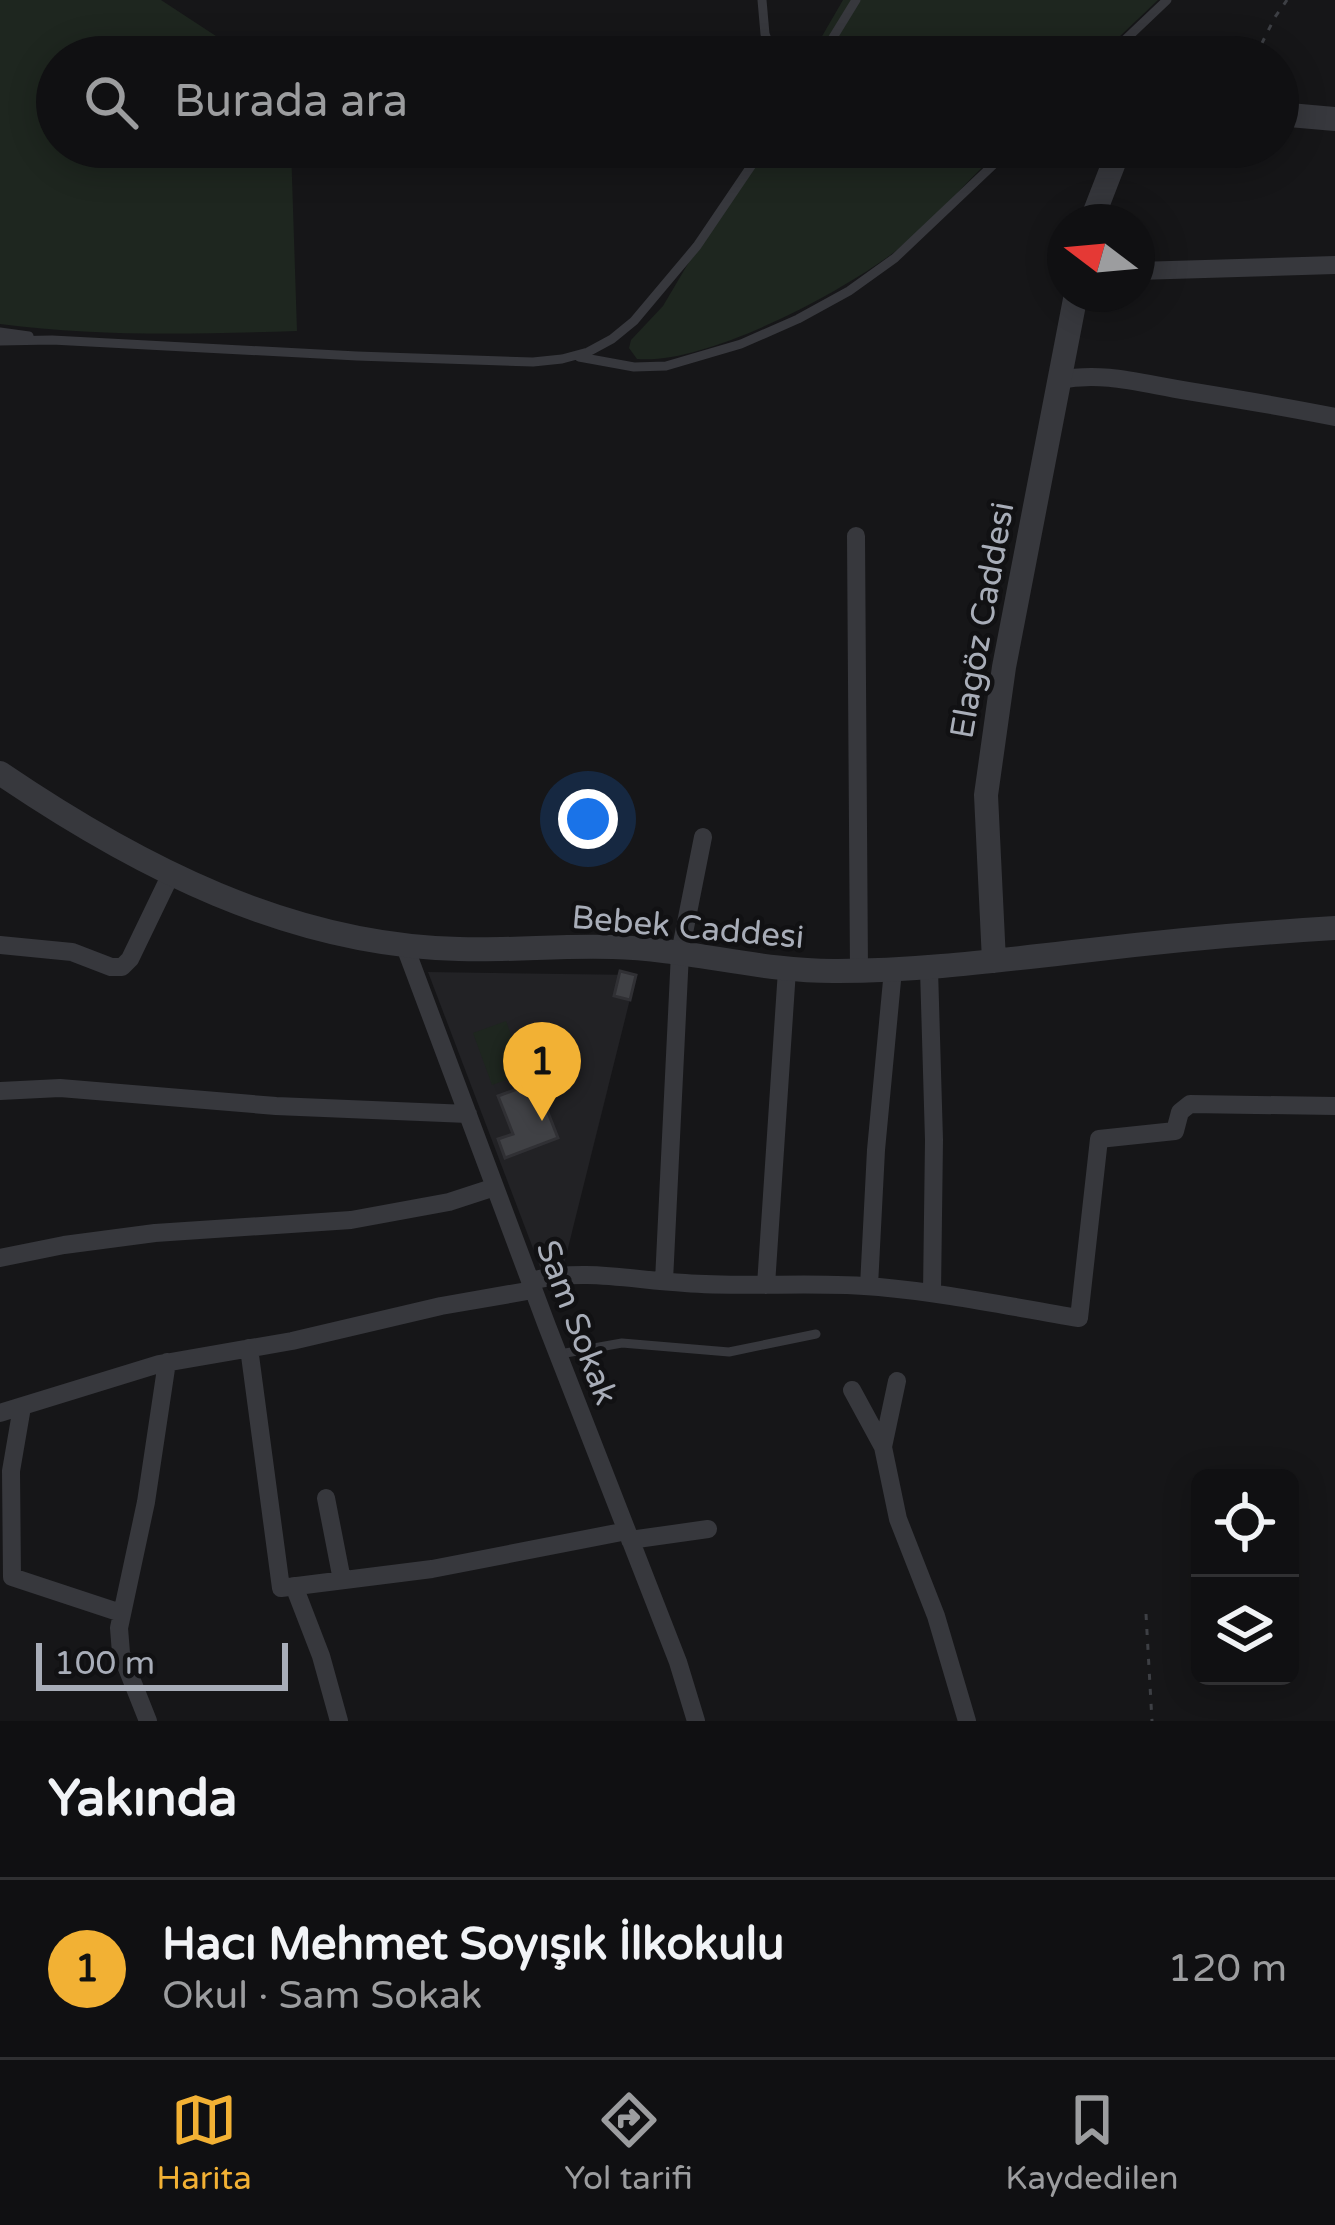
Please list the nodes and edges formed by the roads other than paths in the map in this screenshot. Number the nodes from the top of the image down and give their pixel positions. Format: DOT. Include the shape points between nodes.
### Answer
graph roads {
  1 [pos="762,0"];
  2 [pos="856,0"];
  3 [pos="1167,0"];
  4 [pos="766,36"];
  5 [pos="834,36"];
  6 [pos="1129,36"];
  7 [pos="1299,116"];
  8 [pos="1335,119"];
  9 [pos="750,168"];
  10 [pos="990,168"];
  11 [pos="1112,168"];
  12 [pos="1097,204"];
  13 [pos="1335,265"];
  14 [pos="1155,271"];
  15 [pos="1072,312"];
  16 [pos="0,332"];
  17 [pos="52,340"];
  18 [pos="0,341"];
  19 [pos="575,356"];
  20 [pos="1059,380"];
  21 [pos="1335,416"];
  22 [pos="856,536"];
  23 [pos="0,773"];
  24 [pos="703,837"];
  25 [pos="171,874"];
  26 [pos="1335,928"];
  27 [pos="404,944"];
  28 [pos="0,945"];
  29 [pos="680,953"];
  30 [pos="994,962"];
  31 [pos="929,969"];
  32 [pos="787,970"];
  33 [pos="893,970"];
  34 [pos="859,971"];
  35 [pos="0,1091"];
  36 [pos="1335,1106"];
  37 [pos="468,1114"];
  38 [pos="495,1187"];
  39 [pos="0,1258"];
  40 [pos="664,1281"];
  41 [pos="532,1285"];
  42 [pos="766,1285"];
  43 [pos="869,1286"];
  44 [pos="932,1293"];
  45 [pos="815,1334"];
  46 [pos="249,1348"];
  47 [pos="558,1354"];
  48 [pos="167,1362"];
  49 [pos="897,1381"];
  50 [pos="852,1390"];
  51 [pos="22,1407"];
  52 [pos="0,1413"];
  53 [pos="883,1447"];
  54 [pos="326,1498"];
  55 [pos="708,1529"];
  56 [pos="6,1530"];
  57 [pos="629,1535"];
  58 [pos="343,1580"];
  59 [pos="294,1586"];
  60 [pos="121,1613"];
  61 [pos="148,1721"];
  62 [pos="340,1721"];
  63 [pos="696,1721"];
  64 [pos="967,1721"];
  1 -- 4 [label="lane"];
  2 -- 5 [label="lane"];
  3 -- 6 [label="lane"];
  7 -- 8 [label="street"];
  9 -- 19 [label="lane" via="644,311"];
  10 -- 19 [label="lane" via="895,258 798,320 666,366"];
  11 -- 12 [label="street"];
  13 -- 14 [label="street"];
  15 -- 20 [label="street, Elagöz Caddesi"];
  16 -- 17 [label="lane"];
  17 -- 18 [label="lane"];
  17 -- 19 [label="lane" via="511,361"];
  20 -- 21 [label="street" via="1120,377"];
  20 -- 30 [label="street, Elagöz Caddesi" via="986,795"];
  22 -- 34 [label="street"];
  23 -- 25 [label="street, Bebek Caddesi"];
  24 -- 29 [label="street"];
  25 -- 27 [label="street, Bebek Caddesi" via="287,921"];
  25 -- 28 [label="street" via="122,967"];
  26 -- 30 [label="street, Bebek Caddesi"];
  27 -- 29 [label="street, Bebek Caddesi"];
  27 -- 37 [label="street, Sam Sokak"];
  29 -- 32 [label="street, Bebek Caddesi"];
  29 -- 40 [label="street"];
  30 -- 31 [label="street, Bebek Caddesi"];
  31 -- 33 [label="street, Bebek Caddesi"];
  31 -- 44 [label="street"];
  32 -- 34 [label="street, Bebek Caddesi"];
  32 -- 42 [label="street"];
  33 -- 34 [label="street, Bebek Caddesi"];
  33 -- 43 [label="street"];
  35 -- 37 [label="street"];
  36 -- 44 [label="street" via="1190,1104 1174,1131 1099,1139 1079,1318"];
  37 -- 38 [label="street, Sam Sokak"];
  38 -- 39 [label="street" via="351,1220 155,1233"];
  38 -- 41 [label="street, Sam Sokak"];
  40 -- 41 [label="street" via="591,1273"];
  40 -- 42 [label="street"];
  41 -- 46 [label="street"];
  41 -- 47 [label="street, Sam Sokak"];
  42 -- 43 [label="street"];
  43 -- 44 [label="street"];
  45 -- 47 [label="lane" via="729,1352 622,1342"];
  46 -- 48 [label="street"];
  46 -- 59 [label="street" via="281,1588"];
  47 -- 57 [label="street, Sam Sokak"];
  48 -- 51 [label="street"];
  48 -- 60 [label="street"];
  49 -- 53 [label="street"];
  50 -- 53 [label="street"];
  51 -- 52 [label="street"];
  51 -- 56 [label="street"];
  53 -- 64 [label="street" via="898,1519"];
  54 -- 58 [label="street"];
  55 -- 57 [label="street"];
  56 -- 60 [label="street" via="12,1577"];
  57 -- 58 [label="street"];
  57 -- 63 [label="street, Sam Sokak"];
  58 -- 59 [label="street"];
  59 -- 62 [label="street"];
  60 -- 61 [label="street" via="122,1653"];
}
